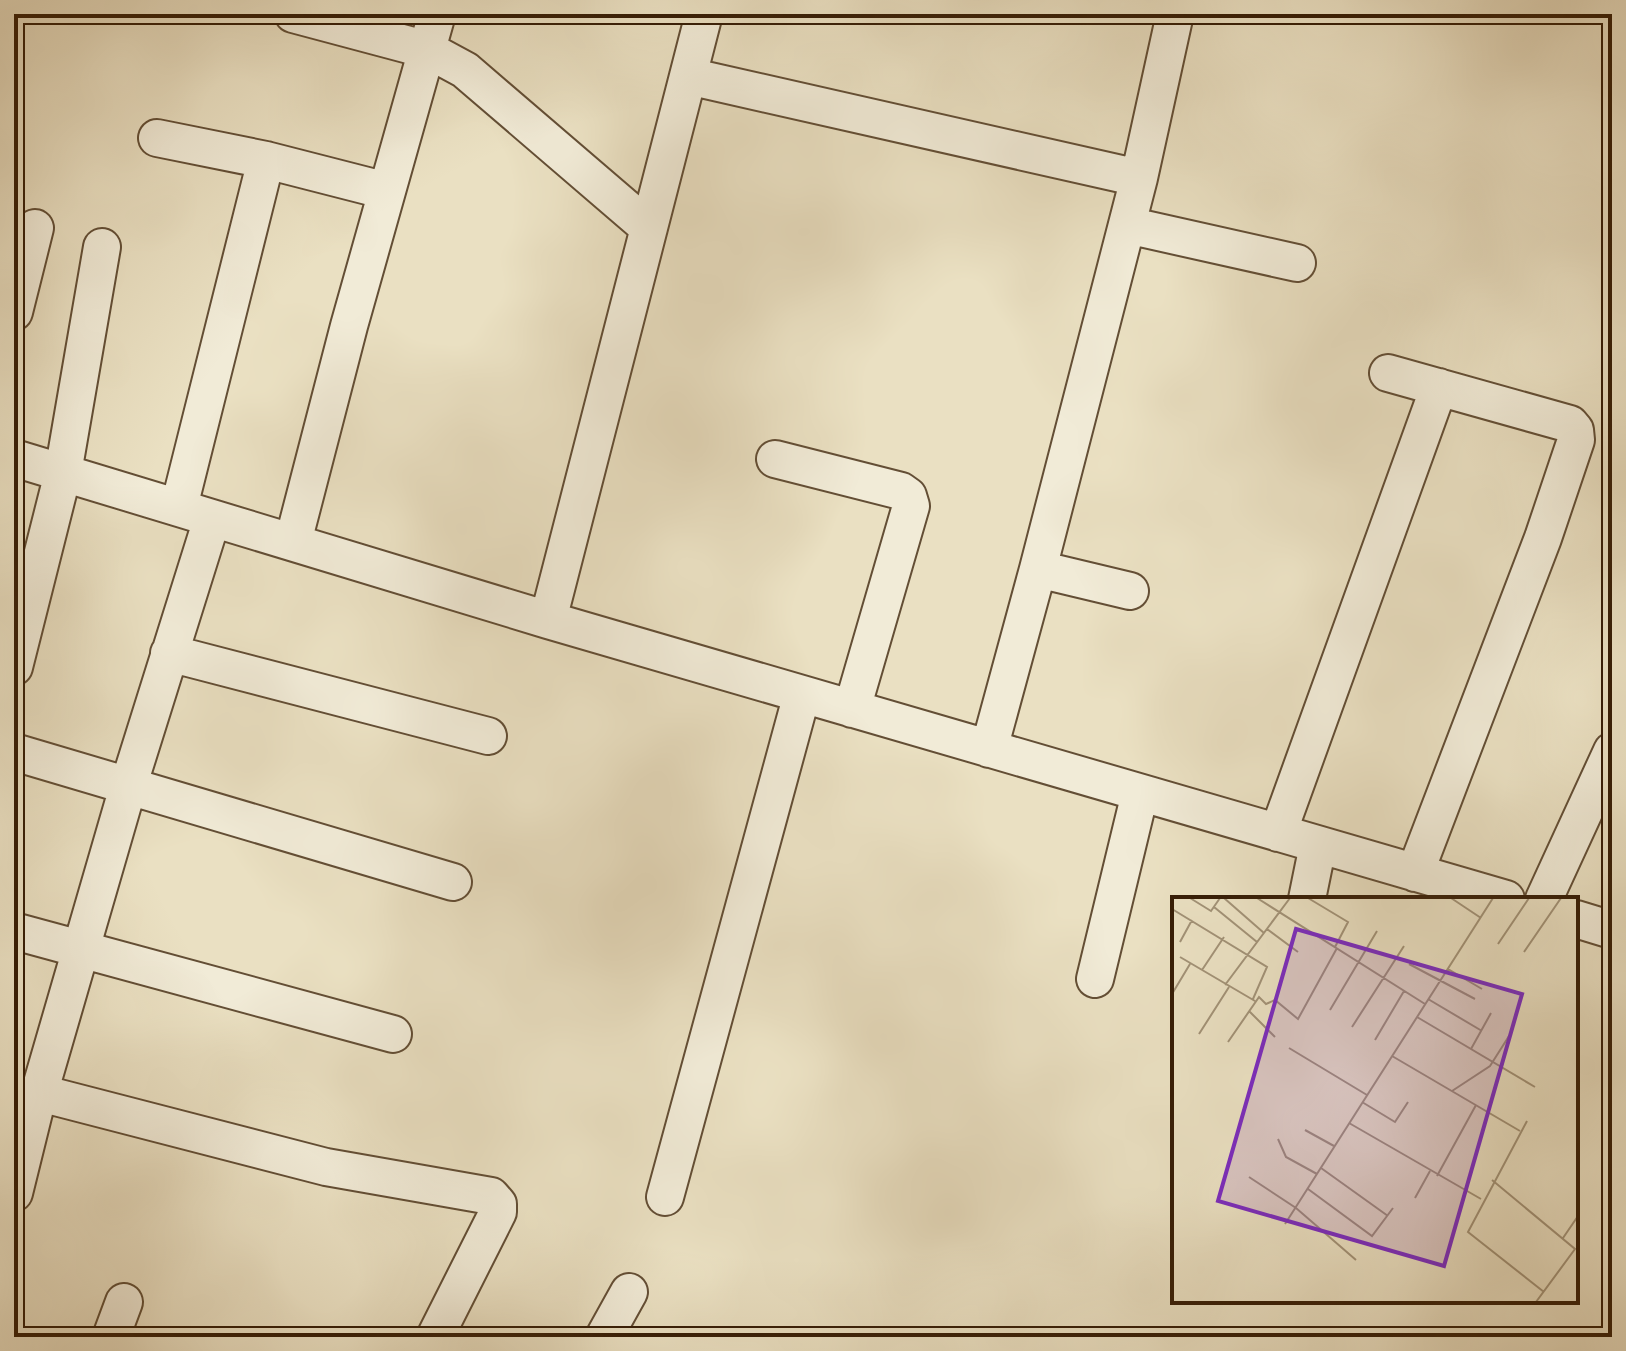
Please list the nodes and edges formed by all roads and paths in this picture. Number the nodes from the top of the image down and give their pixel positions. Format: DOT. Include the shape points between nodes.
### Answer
graph roads {
  1 [pos="293,14"];
  2 [pos="437,14"];
  3 [pos="704,14"];
  4 [pos="1175,14"];
  5 [pos="428,50"];
  6 [pos="688,76"];
  7 [pos="157,138"];
  8 [pos="266,160"];
  9 [pos="1139,178"];
  10 [pos="387,191"];
  11 [pos="1127,225"];
  12 [pos="35,228"];
  13 [pos="649,228"];
  14 [pos="102,247"];
  15 [pos="1297,263"];
  16 [pos="14,312"];
  17 [pos="1388,373"];
  18 [pos="1439,387"];
  19 [pos="14,458"];
  20 [pos="775,459"];
  21 [pos="63,473"];
  22 [pos="196,513"];
  23 [pos="293,542"];
  24 [pos="1038,569"];
  25 [pos="1130,591"];
  26 [pos="548,620"];
  27 [pos="169,653"];
  28 [pos="14,667"];
  29 [pos="802,694"];
  30 [pos="852,709"];
  31 [pos="488,736"];
  32 [pos="989,749"];
  33 [pos="1612,751"];
  34 [pos="14,752"];
  35 [pos="128,787"];
  36 [pos="1140,793"];
  37 [pos="1278,833"];
  38 [pos="1318,845"];
  39 [pos="1415,873"];
  40 [pos="453,882"];
  41 [pos="1307,897"];
  42 [pos="1499,897"];
  43 [pos="1545,897"];
  44 [pos="1578,920"];
  45 [pos="1612,930"];
  46 [pos="14,931"];
  47 [pos="82,949"];
  48 [pos="1095,979"];
  49 [pos="393,1034"];
  50 [pos="30,1098"];
  51 [pos="14,1193"];
  52 [pos="665,1197"];
  53 [pos="629,1292"];
  54 [pos="124,1302"];
  55 [pos="111,1337"];
  56 [pos="435,1337"];
  57 [pos="604,1337"];
  1 -- 5 [label="street"];
  2 -- 5 [label="street"];
  3 -- 6 [label="street"];
  4 -- 9 [label="street"];
  5 -- 10 [label="street"];
  5 -- 13 [label="street" via="465,70"];
  6 -- 9 [label="street"];
  6 -- 13 [label="street"];
  7 -- 8 [label="street"];
  8 -- 10 [label="street"];
  8 -- 22 [label="street"];
  9 -- 11 [label="street"];
  10 -- 23 [label="street"];
  11 -- 15 [label="street"];
  11 -- 24 [label="street"];
  12 -- 16 [label="street"];
  13 -- 26 [label="street"];
  14 -- 21 [label="street"];
  17 -- 18 [label="street"];
  18 -- 37 [label="street"];
  18 -- 39 [label="street" via="1570,424 1576,440"];
  19 -- 21 [label="street"];
  20 -- 30 [label="street" via="908,496 911,506"];
  21 -- 22 [label="street"];
  21 -- 28 [label="street"];
  22 -- 23 [label="street"];
  22 -- 27 [label="street"];
  23 -- 26 [label="street"];
  24 -- 25 [label="street"];
  24 -- 32 [label="street"];
  26 -- 29 [label="street"];
  27 -- 31 [label="street"];
  27 -- 35 [label="street"];
  29 -- 30 [label="street"];
  29 -- 52 [label="street"];
  30 -- 32 [label="street"];
  32 -- 36 [label="street"];
  33 -- 43 [label="street"];
  34 -- 35 [label="street"];
  35 -- 40 [label="street"];
  35 -- 47 [label="street"];
  36 -- 37 [label="street"];
  36 -- 48 [label="street"];
  37 -- 38 [label="street"];
  38 -- 39 [label="street"];
  38 -- 41 [label="street"];
  39 -- 42 [label="street"];
  44 -- 45 [label="street"];
  46 -- 47 [label="street"];
  47 -- 49 [label="street"];
  47 -- 50 [label="street"];
  50 -- 51 [label="street"];
  50 -- 56 [label="street" via="326,1167 491,1196 498,1212"];
  53 -- 57 [label="street"];
  54 -- 55 [label="street"];
}
